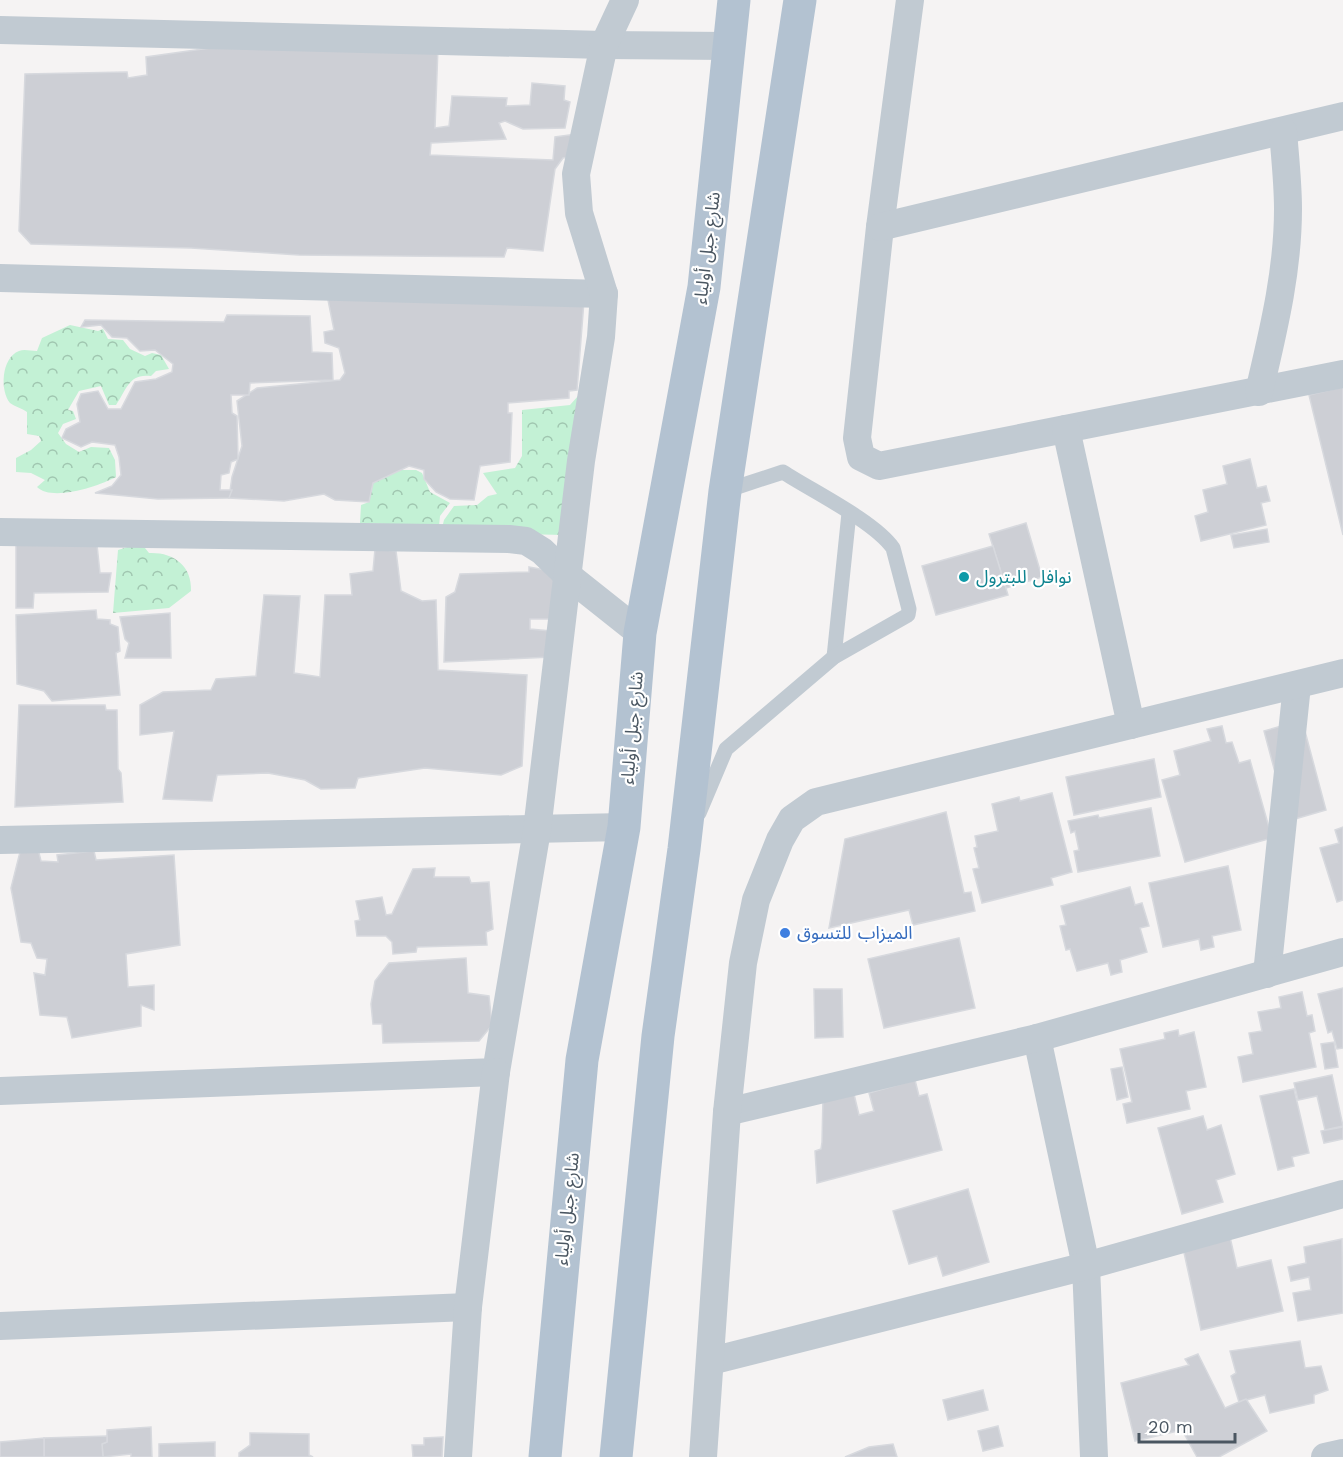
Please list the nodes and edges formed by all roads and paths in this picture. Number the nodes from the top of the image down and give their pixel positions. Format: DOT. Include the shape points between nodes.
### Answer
graph roads {
  1 [pos="625,0"];
  2 [pos="734,0"];
  3 [pos="800,0"];
  4 [pos="910,0"];
  5 [pos="0,30"];
  6 [pos="604,45"];
  7 [pos="728,46"];
  8 [pos="1343,116"];
  9 [pos="1283,131"];
  10 [pos="880,227"];
  11 [pos="0,278"];
  12 [pos="604,294"];
  13 [pos="1343,374"];
  14 [pos="1259,392"];
  15 [pos="1066,429"];
  16 [pos="725,491"];
  17 [pos="849,513"];
  18 [pos="0,532"];
  19 [pos="567,575"];
  20 [pos="640,633"];
  21 [pos="834,657"];
  22 [pos="1343,673"];
  23 [pos="1297,685"];
  24 [pos="1131,725"];
  25 [pos="624,827"];
  26 [pos="537,830"];
  27 [pos="0,840"];
  28 [pos="684,849"];
  29 [pos="1343,952"];
  30 [pos="1267,974"];
  31 [pos="1037,1038"];
  32 [pos="496,1072"];
  33 [pos="0,1091"];
  34 [pos="728,1112"];
  35 [pos="1343,1194"];
  36 [pos="1086,1266"];
  37 [pos="468,1307"];
  38 [pos="0,1326"];
  39 [pos="711,1360"];
  40 [pos="1343,1453"];
  41 [pos="458,1457"];
  42 [pos="545,1457"];
  43 [pos="616,1457"];
  44 [pos="703,1457"];
  45 [pos="1094,1457"];
  46 [pos="1325,1457"];
  1 -- 6 [label="street"];
  2 -- 7 [label="main road, شارع جبل أولياء"];
  3 -- 16 [label="main road"];
  4 -- 10 [label="street"];
  5 -- 6 [label="street"];
  6 -- 7 [label="street"];
  6 -- 12 [label="street" via="576,174 576,192"];
  7 -- 20 [label="main road, شارع جبل أولياء" via="704,287"];
  8 -- 9 [label="street"];
  9 -- 10 [label="street"];
  9 -- 14 [label="street" via="1288,210 1285,256 1278,312"];
  10 -- 15 [label="street" via="857,438 861,457 879,466"];
  11 -- 12 [label="street"];
  12 -- 19 [label="street"];
  13 -- 14 [label="street"];
  14 -- 15 [label="street"];
  15 -- 24 [label="street"];
  16 -- 17 [label="lane" via="783,472"];
  16 -- 28 [label="main road"];
  17 -- 21 [label="lane"];
  17 -- 21 [label="lane" via="893,548 909,609 908,615"];
  18 -- 19 [label="street" via="509,539 526,541 542,550"];
  19 -- 20 [label="street"];
  19 -- 26 [label="street"];
  20 -- 25 [label="main road, شارع جبل أولياء"];
  21 -- 28 [label="lane" via="726,749"];
  22 -- 23 [label="street"];
  23 -- 24 [label="street"];
  23 -- 30 [label="street"];
  24 -- 34 [label="street" via="816,802 792,819 764,874 756,900 743,963"];
  25 -- 26 [label="street"];
  25 -- 42 [label="main road, شارع جبل أولياء" via="582,1060"];
  26 -- 27 [label="street"];
  26 -- 32 [label="street"];
  28 -- 43 [label="main road" via="658,1035"];
  29 -- 30 [label="street"];
  30 -- 31 [label="street"];
  31 -- 34 [label="street"];
  31 -- 36 [label="street"];
  32 -- 33 [label="street"];
  32 -- 37 [label="street"];
  34 -- 39 [label="street"];
  35 -- 36 [label="street"];
  36 -- 39 [label="street"];
  36 -- 45 [label="street"];
  37 -- 38 [label="street"];
  37 -- 41 [label="street"];
  39 -- 44 [label="street"];
  40 -- 46 [label="street"];
}
